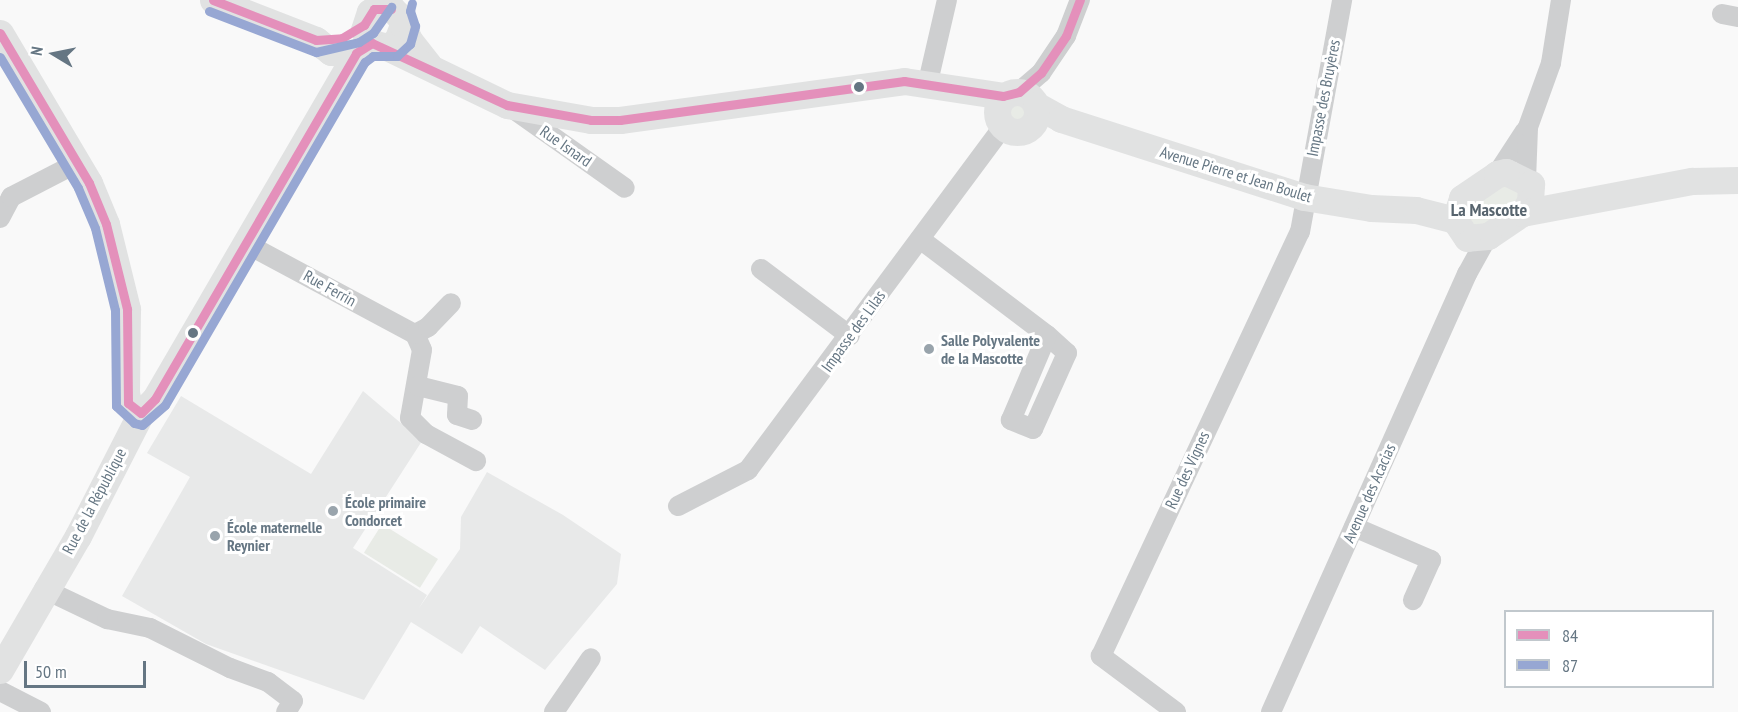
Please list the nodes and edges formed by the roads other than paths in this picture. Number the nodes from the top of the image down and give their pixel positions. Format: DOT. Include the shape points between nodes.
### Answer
graph roads {
  1 [pos="947,0"];
  2 [pos="1080,0"];
  3 [pos="1342,0"];
  4 [pos="1561,0"];
  5 [pos="226,2"];
  6 [pos="382,24"];
  7 [pos="0,33"];
  8 [pos="928,82"];
  9 [pos="507,105"];
  10 [pos="1013,107"];
  11 [pos="1528,127"];
  12 [pos="77,163"];
  13 [pos="1497,174"];
  14 [pos="1738,180"];
  15 [pos="625,188"];
  16 [pos="1527,194"];
  17 [pos="1304,197"];
  18 [pos="0,218"];
  19 [pos="1468,223"];
  20 [pos="920,239"];
  21 [pos="245,243"];
  22 [pos="761,268"];
  23 [pos="451,303"];
  24 [pos="415,334"];
  25 [pos="1047,335"];
  26 [pos="850,336"];
  27 [pos="418,386"];
  28 [pos="141,413"];
  29 [pos="472,420"];
  30 [pos="476,461"];
  31 [pos="678,506"];
  32 [pos="1354,527"];
  33 [pos="44,589"];
  34 [pos="1413,600"];
  35 [pos="591,658"];
  36 [pos="0,670"];
  37 [pos="0,691"];
  38 [pos="290,706"];
  39 [pos="41,712"];
  40 [pos="554,712"];
  41 [pos="1176,712"];
  42 [pos="1271,712"];
  1 -- 8 [label="street"];
  2 -- 10 [label="street" via="1066,36"];
  3 -- 17 [label="street, Impasse des Bruyères"];
  4 -- 11 [label="street" via="1551,63"];
  5 -- 6 [label="street" via="316,40 342,38"];
  6 -- 9 [label="street, Avenue Pierre et Jean Boulet" via="409,40 431,68"];
  6 -- 21 [label="street, Rue de la République"];
  7 -- 12 [label="street"];
  8 -- 9 [label="street, Avenue Pierre et Jean Boulet" via="850,86 620,120 571,118"];
  8 -- 10 [label="street, Avenue Pierre et Jean Boulet"];
  9 -- 15 [label="street, Rue Isnard"];
  10 -- 17 [label="street, Avenue Pierre et Jean Boulet" via="1061,118"];
  10 -- 20 [label="street, Impasse des Lilas"];
  11 -- 13 [label="street"];
  11 -- 16 [label="street"];
  12 -- 18 [label="street" via="11,197"];
  12 -- 28 [label="street" via="106,224 119,266 127,309 126,392 128,403"];
  13 -- 16 [label="street" via="1517,174"];
  13 -- 19 [label="street"];
  14 -- 16 [label="street" via="1692,180 1560,206"];
  16 -- 19 [label="street"];
  17 -- 19 [label="street, Avenue Pierre et Jean Boulet" via="1371,208 1416,210"];
  17 -- 41 [label="street, Rue des Vignes" via="1300,232 1101,656"];
  19 -- 32 [label="street, Avenue des Acacias" via="1467,274"];
  20 -- 25 [label="street"];
  20 -- 26 [label="street, Impasse des Lilas"];
  21 -- 24 [label="street, Rue Ferrin"];
  21 -- 28 [label="street, Rue de la République" via="155,399"];
  22 -- 26 [label="street"];
  23 -- 24 [label="street" via="428,327"];
  24 -- 27 [label="street" via="422,350"];
  26 -- 31 [label="street, Impasse des Lilas" via="748,470"];
  27 -- 29 [label="street" via="458,396 457,416"];
  27 -- 30 [label="street" via="410,418 426,434"];
  28 -- 33 [label="street, Rue de la République" via="78,536"];
  32 -- 34 [label="street" via="1431,560"];
  32 -- 42 [label="street, Avenue des Acacias"];
  33 -- 36 [label="street, Rue de la République"];
  33 -- 38 [label="street" via="107,619 150,628 230,668 268,682"];
  35 -- 40 [label="street"];
  37 -- 39 [label="street"];
}
